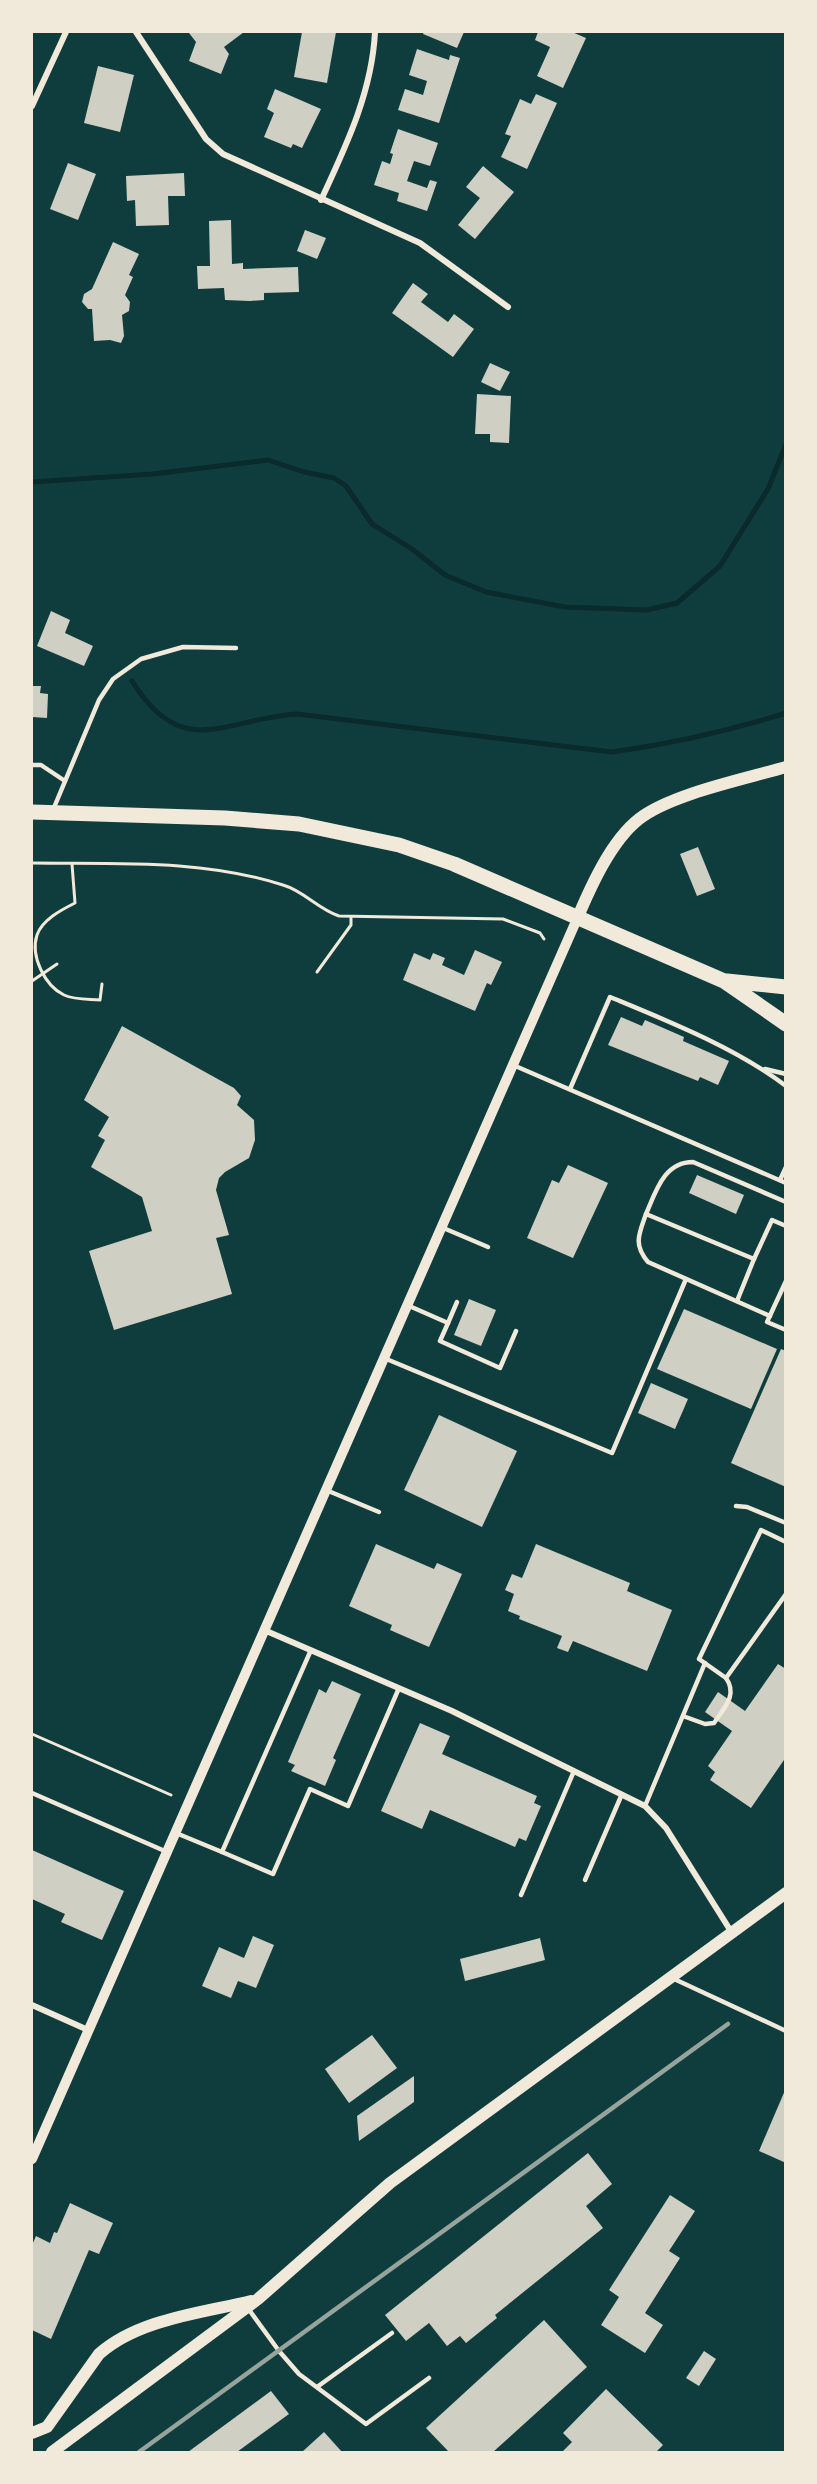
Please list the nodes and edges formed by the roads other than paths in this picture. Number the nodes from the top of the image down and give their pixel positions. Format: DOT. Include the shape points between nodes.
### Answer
graph roads {
  1 [pos="66,32"];
  2 [pos="136,32"];
  3 [pos="375,32"];
  4 [pos="32,106"];
  5 [pos="321,200"];
  6 [pos="508,307"];
  7 [pos="236,648"];
  8 [pos="32,765"];
  9 [pos="786,766"];
  10 [pos="65,781"];
  11 [pos="32,812"];
  12 [pos="51,813"];
  13 [pos="577,919"];
  14 [pos="724,981"];
  15 [pos="786,987"];
  16 [pos="786,1024"];
  17 [pos="513,1065"];
  18 [pos="758,1068"];
  19 [pos="786,1074"];
  20 [pos="786,1086"];
  21 [pos="570,1089"];
  22 [pos="786,1167"];
  23 [pos="783,1181"];
  24 [pos="786,1202"];
  25 [pos="646,1214"];
  26 [pos="786,1226"];
  27 [pos="441,1227"];
  28 [pos="488,1247"];
  29 [pos="754,1259"];
  30 [pos="686,1279"];
  31 [pos="786,1281"];
  32 [pos="737,1301"];
  33 [pos="457,1302"];
  34 [pos="407,1305"];
  35 [pos="770,1316"];
  36 [pos="448,1323"];
  37 [pos="516,1330"];
  38 [pos="786,1330"];
  39 [pos="384,1358"];
  40 [pos="326,1490"];
  41 [pos="736,1506"];
  42 [pos="379,1512"];
  43 [pos="786,1523"];
  44 [pos="786,1542"];
  45 [pos="786,1594"];
  46 [pos="264,1630"];
  47 [pos="311,1650"];
  48 [pos="705,1663"];
  49 [pos="726,1678"];
  50 [pos="399,1688"];
  51 [pos="683,1716"];
  52 [pos="574,1771"];
  53 [pos="32,1793"];
  54 [pos="621,1794"];
  55 [pos="645,1806"];
  56 [pos="175,1833"];
  57 [pos="167,1852"];
  58 [pos="222,1852"];
  59 [pos="585,1880"];
  60 [pos="786,1893"];
  61 [pos="521,1895"];
  62 [pos="732,1933"];
  63 [pos="671,1977"];
  64 [pos="32,2005"];
  65 [pos="88,2030"];
  66 [pos="785,2032"];
  67 [pos="32,2159"];
  68 [pos="258,2299"];
  69 [pos="247,2307"];
  70 [pos="392,2333"];
  71 [pos="429,2378"];
  72 [pos="317,2387"];
  73 [pos="32,2433"];
  74 [pos="52,2452"];
  1 -- 4 [label="street"];
  2 -- 5 [label="street" via="192,120 214,147"];
  3 -- 5 [label="street" via="354,128"];
  5 -- 6 [label="street" via="420,243"];
  7 -- 10 [label="lane" via="183,647 141,659 113,679 99,699"];
  8 -- 10 [label="lane" via="41,765"];
  9 -- 13 [label="main road" via="677,800 639,819 618,842 593,882"];
  10 -- 12 [label="lane"];
  11 -- 12 [label="main road"];
  12 -- 13 [label="main road" via="225,818 310,827 399,845 454,864"];
  13 -- 14 [label="main road"];
  13 -- 17 [label="street"];
  14 -- 15 [label="main road"];
  14 -- 16 [label="main road"];
  17 -- 21 [label="lane"];
  17 -- 27 [label="street"];
  18 -- 19 [label="lane"];
  18 -- 20 [label="lane"];
  18 -- 21 [label="lane" via="610,997"];
  21 -- 23 [label="lane"];
  22 -- 23 [label="lane"];
  24 -- 25 [label="lane" via="693,1162 682,1162 670,1167"];
  25 -- 29 [label="lane"];
  25 -- 30 [label="lane" via="637,1240 640,1253 648,1262"];
  26 -- 29 [label="lane" via="772,1220"];
  27 -- 28 [label="lane"];
  27 -- 34 [label="street"];
  29 -- 32 [label="lane"];
  30 -- 32 [label="lane"];
  30 -- 39 [label="lane" via="612,1453"];
  31 -- 35 [label="lane"];
  32 -- 35 [label="lane"];
  33 -- 36 [label="lane"];
  34 -- 36 [label="lane"];
  34 -- 39 [label="street"];
  35 -- 38 [label="lane" via="767,1322"];
  36 -- 37 [label="lane" via="440,1341 500,1368"];
  39 -- 40 [label="street"];
  40 -- 42 [label="lane"];
  40 -- 46 [label="street"];
  41 -- 43 [label="lane"];
  44 -- 48 [label="lane" via="761,1530 699,1659"];
  45 -- 49 [label="lane"];
  46 -- 47 [label="street"];
  46 -- 56 [label="street"];
  47 -- 50 [label="street"];
  47 -- 58 [label="lane"];
  48 -- 49 [label="lane"];
  48 -- 51 [label="lane"];
  49 -- 51 [label="lane" via="732,1686 732,1696 714,1723"];
  50 -- 52 [label="street"];
  50 -- 58 [label="lane" via="348,1806 310,1789 273,1874"];
  51 -- 55 [label="lane"];
  52 -- 54 [label="street"];
  52 -- 61 [label="lane"];
  53 -- 57 [label="lane"];
  54 -- 55 [label="street"];
  54 -- 59 [label="lane"];
  55 -- 62 [label="street" via="666,1828"];
  56 -- 57 [label="street"];
  56 -- 58 [label="lane"];
  57 -- 65 [label="street"];
  60 -- 62 [label="main road"];
  62 -- 63 [label="main road"];
  63 -- 66 [label="lane"];
  63 -- 68 [label="main road" via="390,2183"];
  64 -- 65 [label="street"];
  65 -- 67 [label="street"];
  68 -- 69 [label="main road"];
  68 -- 73 [label="main road" via="149,2326 110,2345 99,2354 47,2427"];
  69 -- 72 [label="lane" via="299,2374"];
  69 -- 74 [label="main road"];
  70 -- 72 [label="lane"];
  71 -- 72 [label="lane" via="366,2424"];
}
